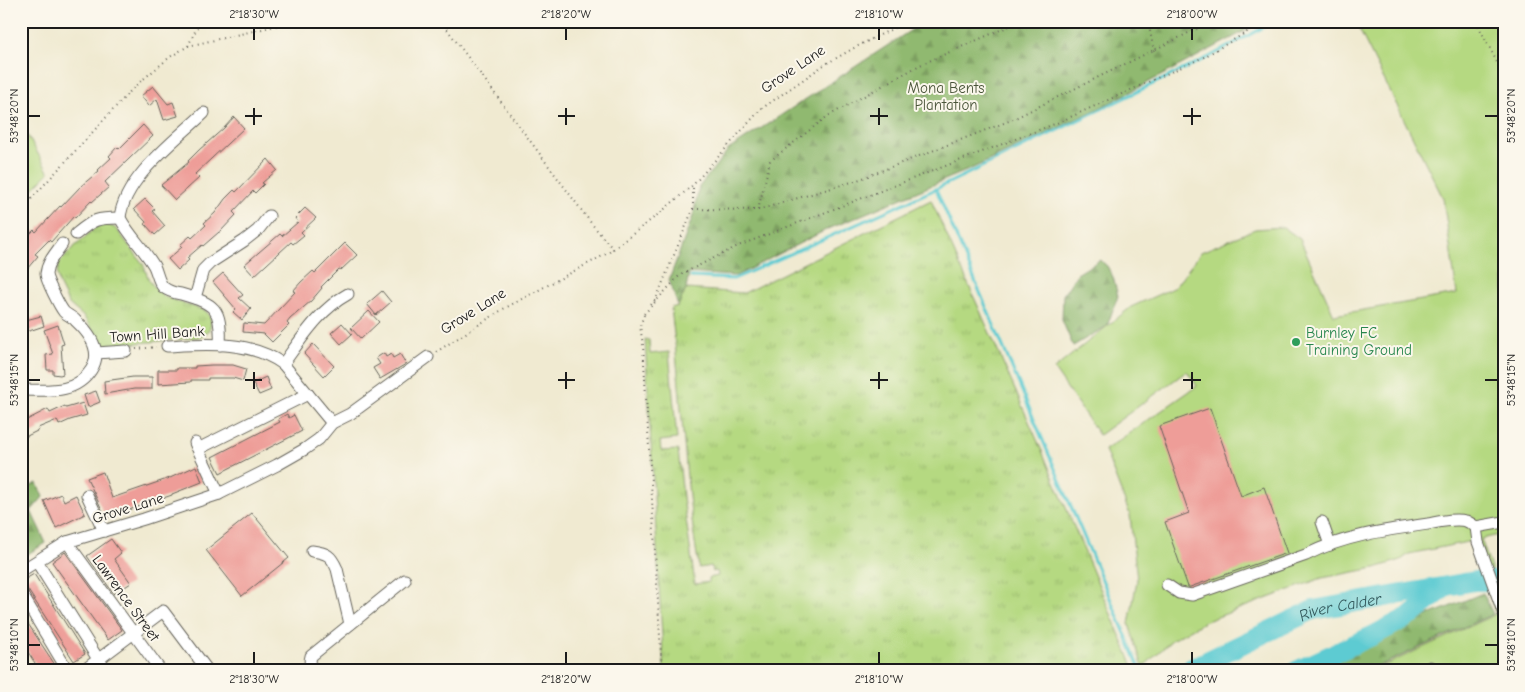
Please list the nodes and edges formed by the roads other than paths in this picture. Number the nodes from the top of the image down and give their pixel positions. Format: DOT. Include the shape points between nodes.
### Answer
graph roads {
  1 [pos="204,113"];
  2 [pos="269,216"];
  3 [pos="120,218"];
  4 [pos="76,234"];
  5 [pos="62,244"];
  6 [pos="348,294"];
  7 [pos="195,298"];
  8 [pos="220,345"];
  9 [pos="166,346"];
  10 [pos="126,350"];
  11 [pos="96,353"];
  12 [pos="428,357"];
  13 [pos="282,364"];
  14 [pos="21,390"];
  15 [pos="308,394"];
  16 [pos="332,423"];
  17 [pos="219,494"];
  18 [pos="87,495"];
  19 [pos="1322,522"];
  20 [pos="1504,522"];
  21 [pos="1476,527"];
  22 [pos="104,531"];
  23 [pos="68,542"];
  24 [pos="1330,544"];
  25 [pos="312,551"];
  26 [pos="36,562"];
  27 [pos="21,571"];
  28 [pos="404,580"];
  29 [pos="1167,585"];
  30 [pos="21,593"];
  31 [pos="1504,614"];
  32 [pos="350,624"];
  33 [pos="134,633"];
  34 [pos="98,659"];
  35 [pos="21,665"];
  36 [pos="25,671"];
  37 [pos="68,671"];
  38 [pos="83,671"];
  39 [pos="107,671"];
  40 [pos="161,671"];
  41 [pos="208,671"];
  42 [pos="314,671"];
  1 -- 3 [label="street" via="145,169 126,196"];
  2 -- 7 [label="street" via="258,230 203,270"];
  3 -- 4 [label="street" via="101,218"];
  3 -- 7 [label="street, Town Hill Bank" via="154,266 164,287"];
  5 -- 11 [label="street" via="50,261 46,275 48,284 64,311 89,334"];
  6 -- 13 [label="street" via="322,314"];
  7 -- 8 [label="street, Town Hill Bank" via="211,306 217,314"];
  8 -- 9 [label="street, Town Hill Bank"];
  8 -- 13 [label="street, Town Hill Bank" via="240,347"];
  10 -- 11 [label="street, Town Hill Bank"];
  11 -- 14 [label="street" via="90,372 75,385 60,390"];
  12 -- 16 [label="street, Grove Lane" via="350,414"];
  13 -- 15 [label="street, Town Hill Bank"];
  15 -- 16 [label="street, Town Hill Bank"];
  15 -- 17 [label="street" via="196,446"];
  16 -- 17 [label="street, Grove Lane" via="319,439 305,449"];
  17 -- 22 [label="street, Grove Lane"];
  18 -- 22 [label="street"];
  19 -- 24 [label="street"];
  20 -- 21 [label="street"];
  21 -- 24 [label="street" via="1466,521 1449,520"];
  21 -- 31 [label="street" via="1478,542"];
  22 -- 23 [label="street, Grove Lane"];
  23 -- 26 [label="street, Grove Lane"];
  23 -- 33 [label="street, Lawrence Street"];
  24 -- 29 [label="street" via="1192,595 1179,593"];
  25 -- 32 [label="street" via="323,552 334,561"];
  26 -- 27 [label="street, Grove Lane"];
  26 -- 34 [label="street"];
  28 -- 32 [label="street"];
  30 -- 37 [label="street"];
  32 -- 42 [label="street" via="311,656 309,661"];
  33 -- 34 [label="street"];
  33 -- 40 [label="street, Lawrence Street"];
  33 -- 41 [label="street" via="163,611"];
  34 -- 38 [label="street"];
  34 -- 39 [label="street"];
  35 -- 36 [label="street"];
}
